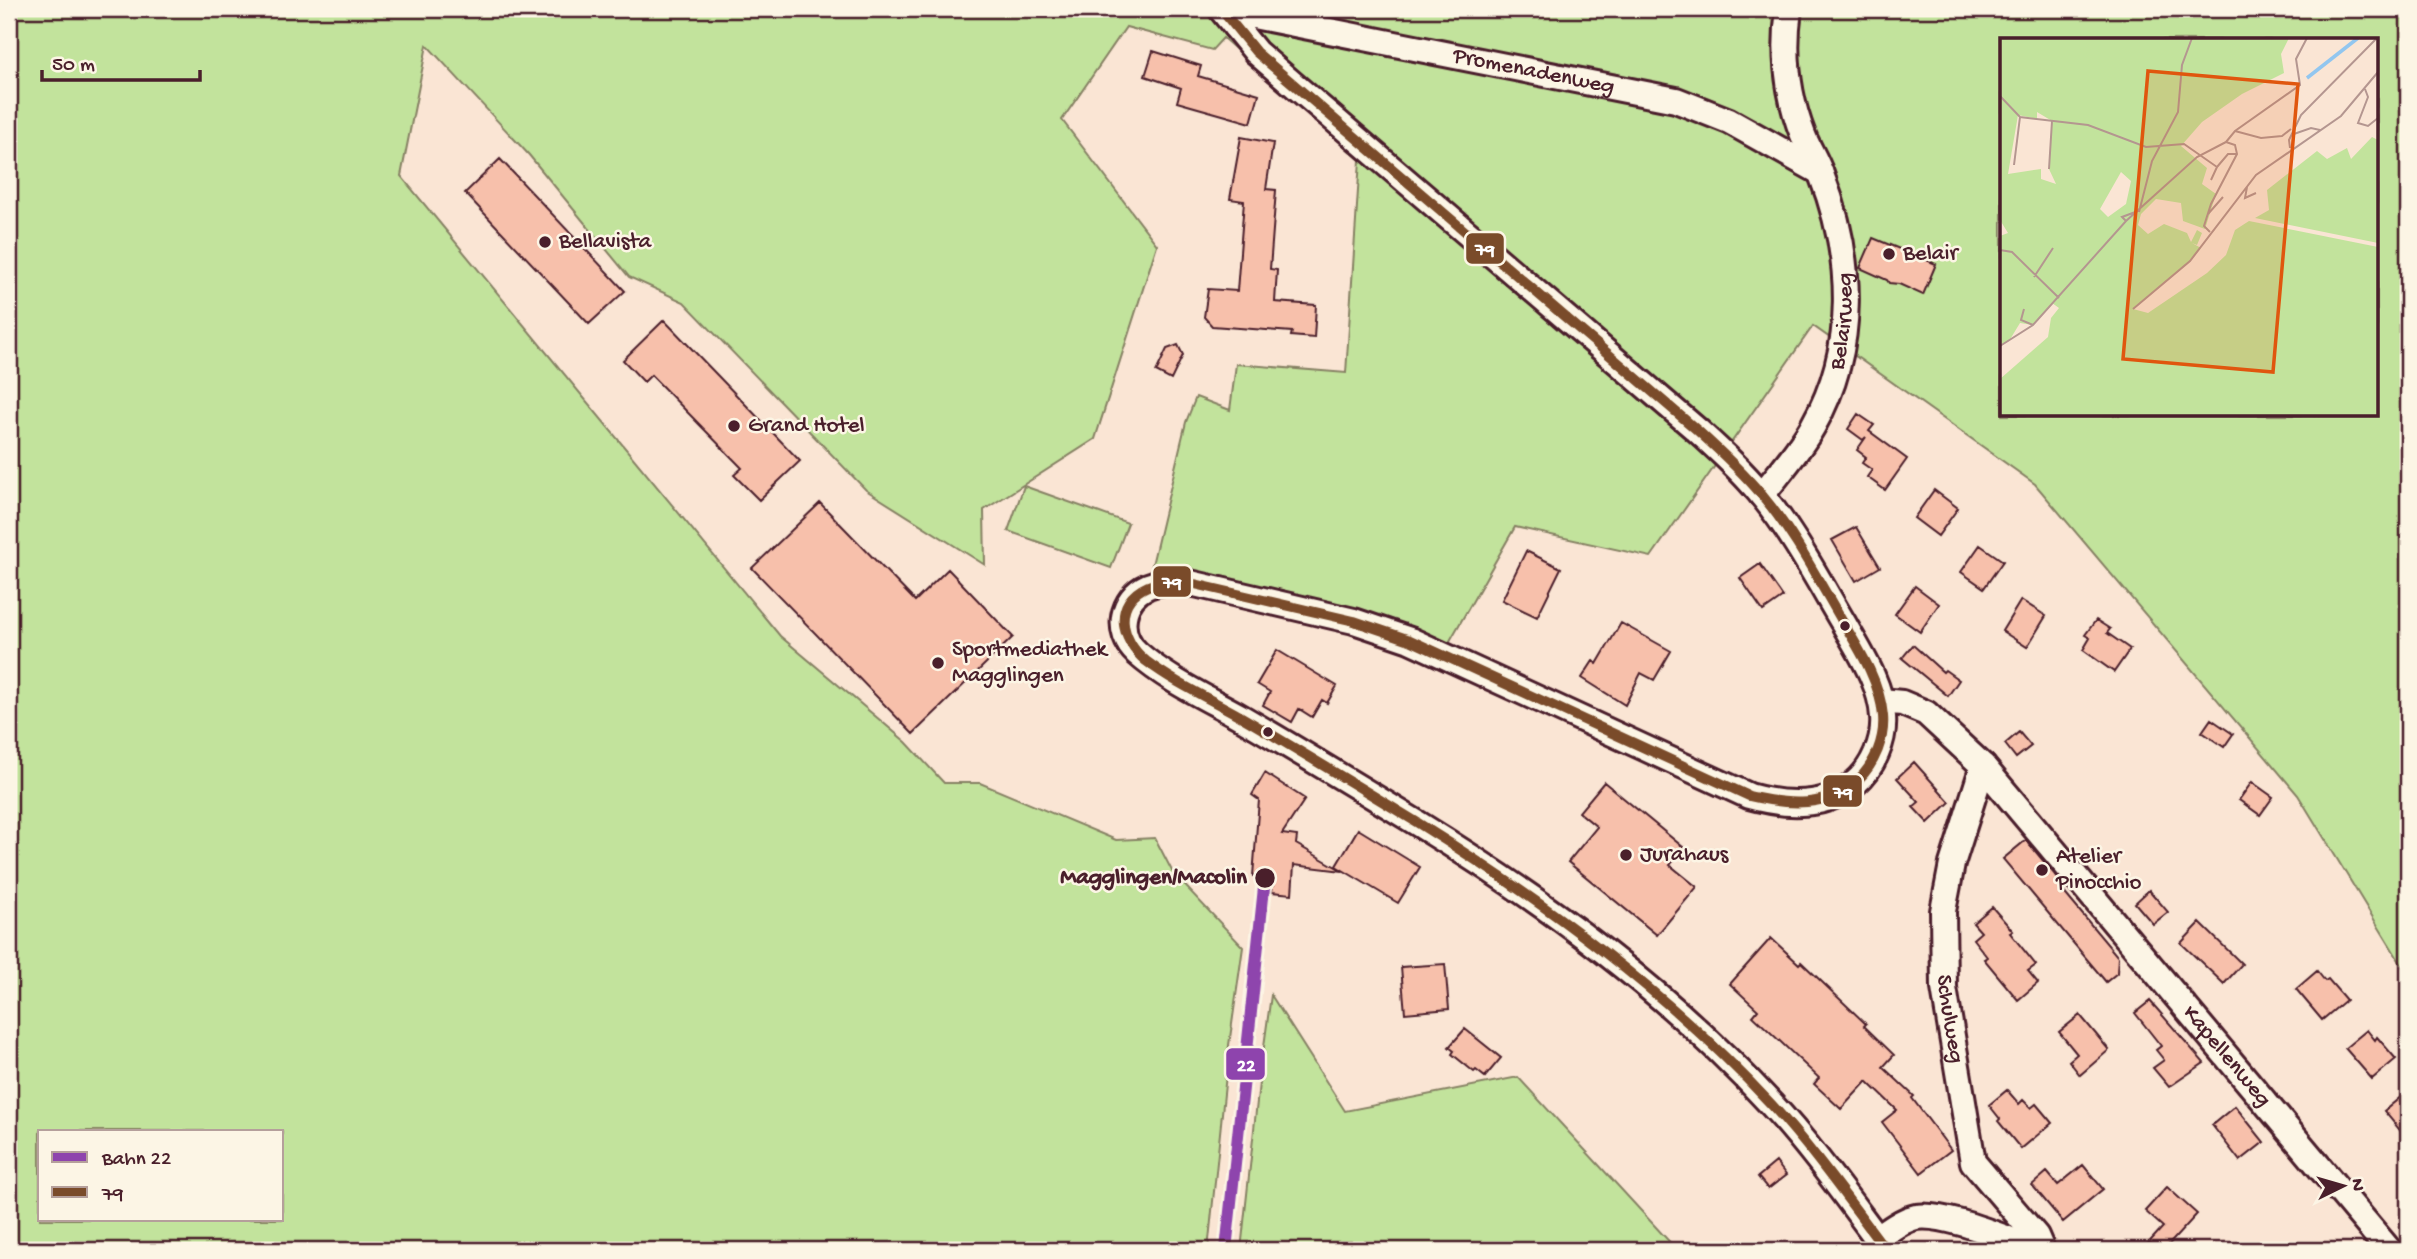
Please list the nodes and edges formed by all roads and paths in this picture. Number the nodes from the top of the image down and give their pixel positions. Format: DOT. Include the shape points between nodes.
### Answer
graph roads {
  1 [pos="1789,9"];
  2 [pos="1228,17"];
  3 [pos="1802,133"];
  4 [pos="1782,151"];
  5 [pos="1820,172"];
  6 [pos="1762,495"];
  7 [pos="1881,701"];
  8 [pos="1983,766"];
  9 [pos="1992,1242"];
  10 [pos="1881,1244"];
  11 [pos="2040,1250"];
  12 [pos="2389,1250"];
  1 -- 3 [label="street, Belairweg" via="1785,36 1789,84"];
  2 -- 4 [label="street, Promenadenweg" via="1249,15 1676,100 1729,121"];
  2 -- 6 [label="street" via="1256,52 1697,430"];
  3 -- 4 [label="street"];
  3 -- 5 [label="street, Belairweg"];
  4 -- 5 [label="street, Promenadenweg"];
  5 -- 6 [label="street, Belairweg" via="1835,214 1846,284 1840,355 1812,428"];
  6 -- 7 [label="street" via="1807,559"];
  7 -- 8 [label="street, Kapellenweg" via="1926,713"];
  7 -- 10 [label="street" via="1880,744 1864,774 1827,799 1790,804 1749,796 1443,653 1354,621 1165,581 1135,595 1123,619 1129,644 1159,670 1478,861 1549,908 1633,974 1770,1103"];
  8 -- 11 [label="street, Schulweg" via="1952,864 1943,911 1944,988 1973,1162 2036,1236"];
  8 -- 12 [label="street, Kapellenweg"];
  9 -- 10 [label="street" via="1946,1219 1927,1216 1902,1222"];
  9 -- 11 [label="street"];
}
